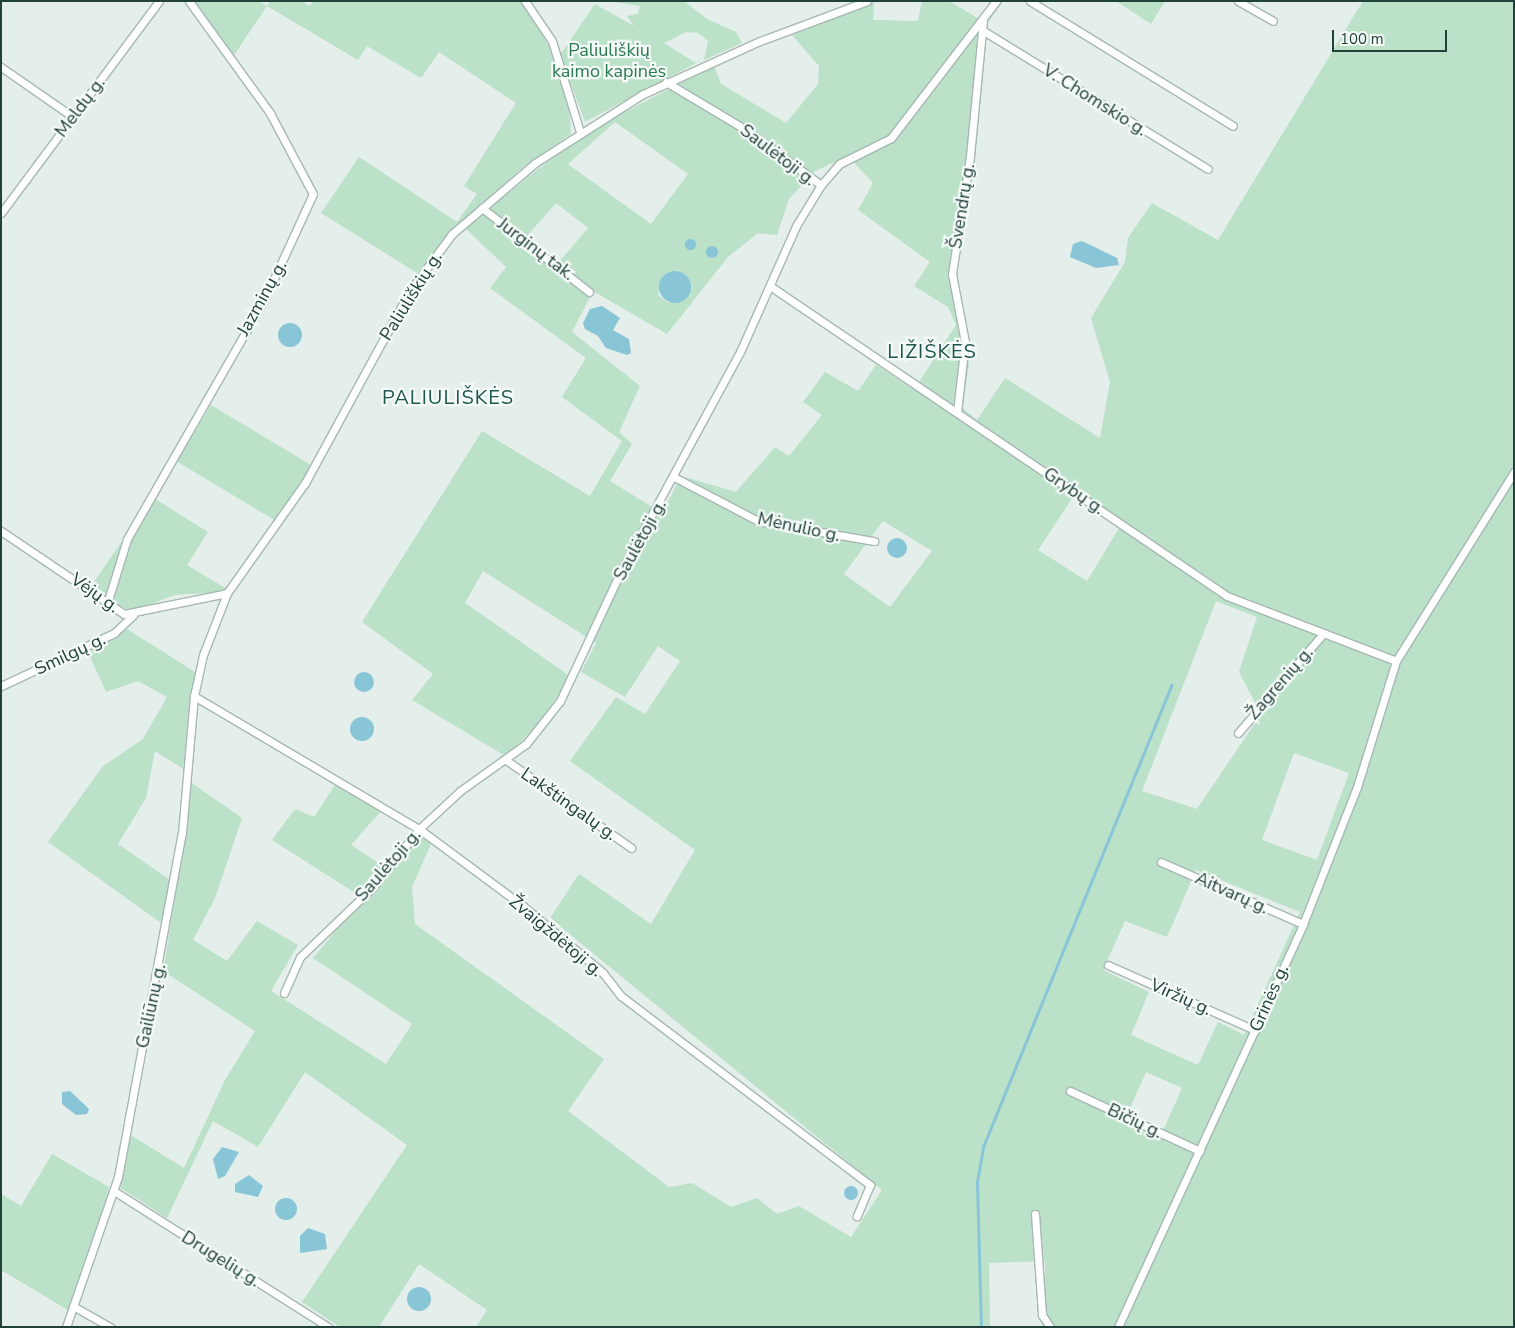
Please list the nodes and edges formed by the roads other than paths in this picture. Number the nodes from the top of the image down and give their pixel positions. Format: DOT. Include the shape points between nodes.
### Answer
graph roads {
  1 [pos="159,1"];
  2 [pos="189,1"];
  3 [pos="525,1"];
  4 [pos="867,1"];
  5 [pos="996,1"];
  6 [pos="1030,1"];
  7 [pos="1238,1"];
  8 [pos="983,20"];
  9 [pos="1273,21"];
  10 [pos="982,30"];
  11 [pos="1,67"];
  12 [pos="666,82"];
  13 [pos="72,117"];
  14 [pos="1233,126"];
  15 [pos="580,132"];
  16 [pos="1208,169"];
  17 [pos="821,185"];
  18 [pos="482,208"];
  19 [pos="1,213"];
  20 [pos="770,286"];
  21 [pos="589,292"];
  22 [pos="957,412"];
  23 [pos="1514,472"];
  24 [pos="674,477"];
  25 [pos="1,531"];
  26 [pos="874,541"];
  27 [pos="227,593"];
  28 [pos="107,604"];
  29 [pos="133,615"];
  30 [pos="1323,634"];
  31 [pos="1396,661"];
  32 [pos="197,677"];
  33 [pos="1,686"];
  34 [pos="194,696"];
  35 [pos="1238,733"];
  36 [pos="506,760"];
  37 [pos="419,829"];
  38 [pos="631,848"];
  39 [pos="1161,862"];
  40 [pos="1303,924"];
  41 [pos="1108,964"];
  42 [pos="284,993"];
  43 [pos="1255,1030"];
  44 [pos="1070,1091"];
  45 [pos="1200,1150"];
  46 [pos="114,1191"];
  47 [pos="1035,1214"];
  48 [pos="857,1216"];
  49 [pos="73,1306"];
  50 [pos="66,1327"];
  51 [pos="110,1327"];
  52 [pos="328,1327"];
  53 [pos="1050,1327"];
  54 [pos="1118,1327"];
  1 -- 13 [label="street, Meldų g."];
  2 -- 28 [label="street, Jazminų g." via="270,113 313,194 266,296 127,539"];
  3 -- 15 [label="street" via="552,42"];
  4 -- 12 [label="street, Paliuliškių g." via="760,41"];
  5 -- 8 [label="street, Švendrų g."];
  6 -- 14 [label="street"];
  7 -- 9 [label="street"];
  8 -- 10 [label="street, Švendrų g."];
  8 -- 17 [label="street" via="890,138 839,164"];
  10 -- 16 [label="street, V. Chomskio g."];
  10 -- 22 [label="street, Švendrų g." via="970,156 952,274 965,352"];
  11 -- 13 [label="street"];
  12 -- 15 [label="street, Paliuliškių g."];
  12 -- 17 [label="street, Saulėtoji g." via="748,131"];
  13 -- 19 [label="street, Meldų g."];
  15 -- 18 [label="street, Paliuliškių g."];
  17 -- 20 [label="street, Saulėtoji g." via="796,226"];
  18 -- 21 [label="street, Jurginų tak."];
  18 -- 27 [label="street, Paliuliškių g." via="452,234 425,268 304,483"];
  20 -- 22 [label="street, Grybų g."];
  20 -- 24 [label="street, Saulėtoji g."];
  22 -- 30 [label="street, Grybų g." via="1227,596"];
  23 -- 31 [label="street, Grinės g."];
  24 -- 26 [label="street, Mėnulio g." via="758,521"];
  24 -- 36 [label="street, Saulėtoji g." via="621,571 560,701 538,730"];
  25 -- 28 [label="street, Vėjų g."];
  27 -- 29 [label="street, Vėjų g." via="173,601"];
  27 -- 32 [label="street, Paliuliškių g."];
  28 -- 29 [label="street, Vėjų g."];
  29 -- 33 [label="street, Smilgų g." via="114,633"];
  30 -- 31 [label="street, Grybų g."];
  30 -- 35 [label="street, Žagrenių g."];
  31 -- 40 [label="street, Grinės g." via="1357,787"];
  32 -- 34 [label="street, Gailiūnų g."];
  34 -- 37 [label="street, Žvaigždėtoji g."];
  34 -- 46 [label="street, Gailiūnų g." via="181,841"];
  36 -- 37 [label="street, Saulėtoji g." via="460,791"];
  36 -- 38 [label="street, Lakštingalų g."];
  37 -- 42 [label="street, Saulėtoji g." via="372,888 300,957"];
  37 -- 48 [label="street, Žvaigždėtoji g." via="523,906 603,972 621,996 870,1185"];
  39 -- 40 [label="street, Aitvarų g."];
  40 -- 43 [label="street, Grinės g."];
  41 -- 43 [label="street, Viržių g."];
  43 -- 45 [label="street, Grinės g."];
  44 -- 45 [label="street, Bičių g."];
  45 -- 54 [label="street, Grinės g."];
  46 -- 49 [label="street, Gailiūnų g."];
  46 -- 52 [label="street, Drugelių g."];
  47 -- 53 [label="street" via="1042,1315"];
  49 -- 50 [label="street, Gailiūnų g."];
  49 -- 51 [label="street"];
}
